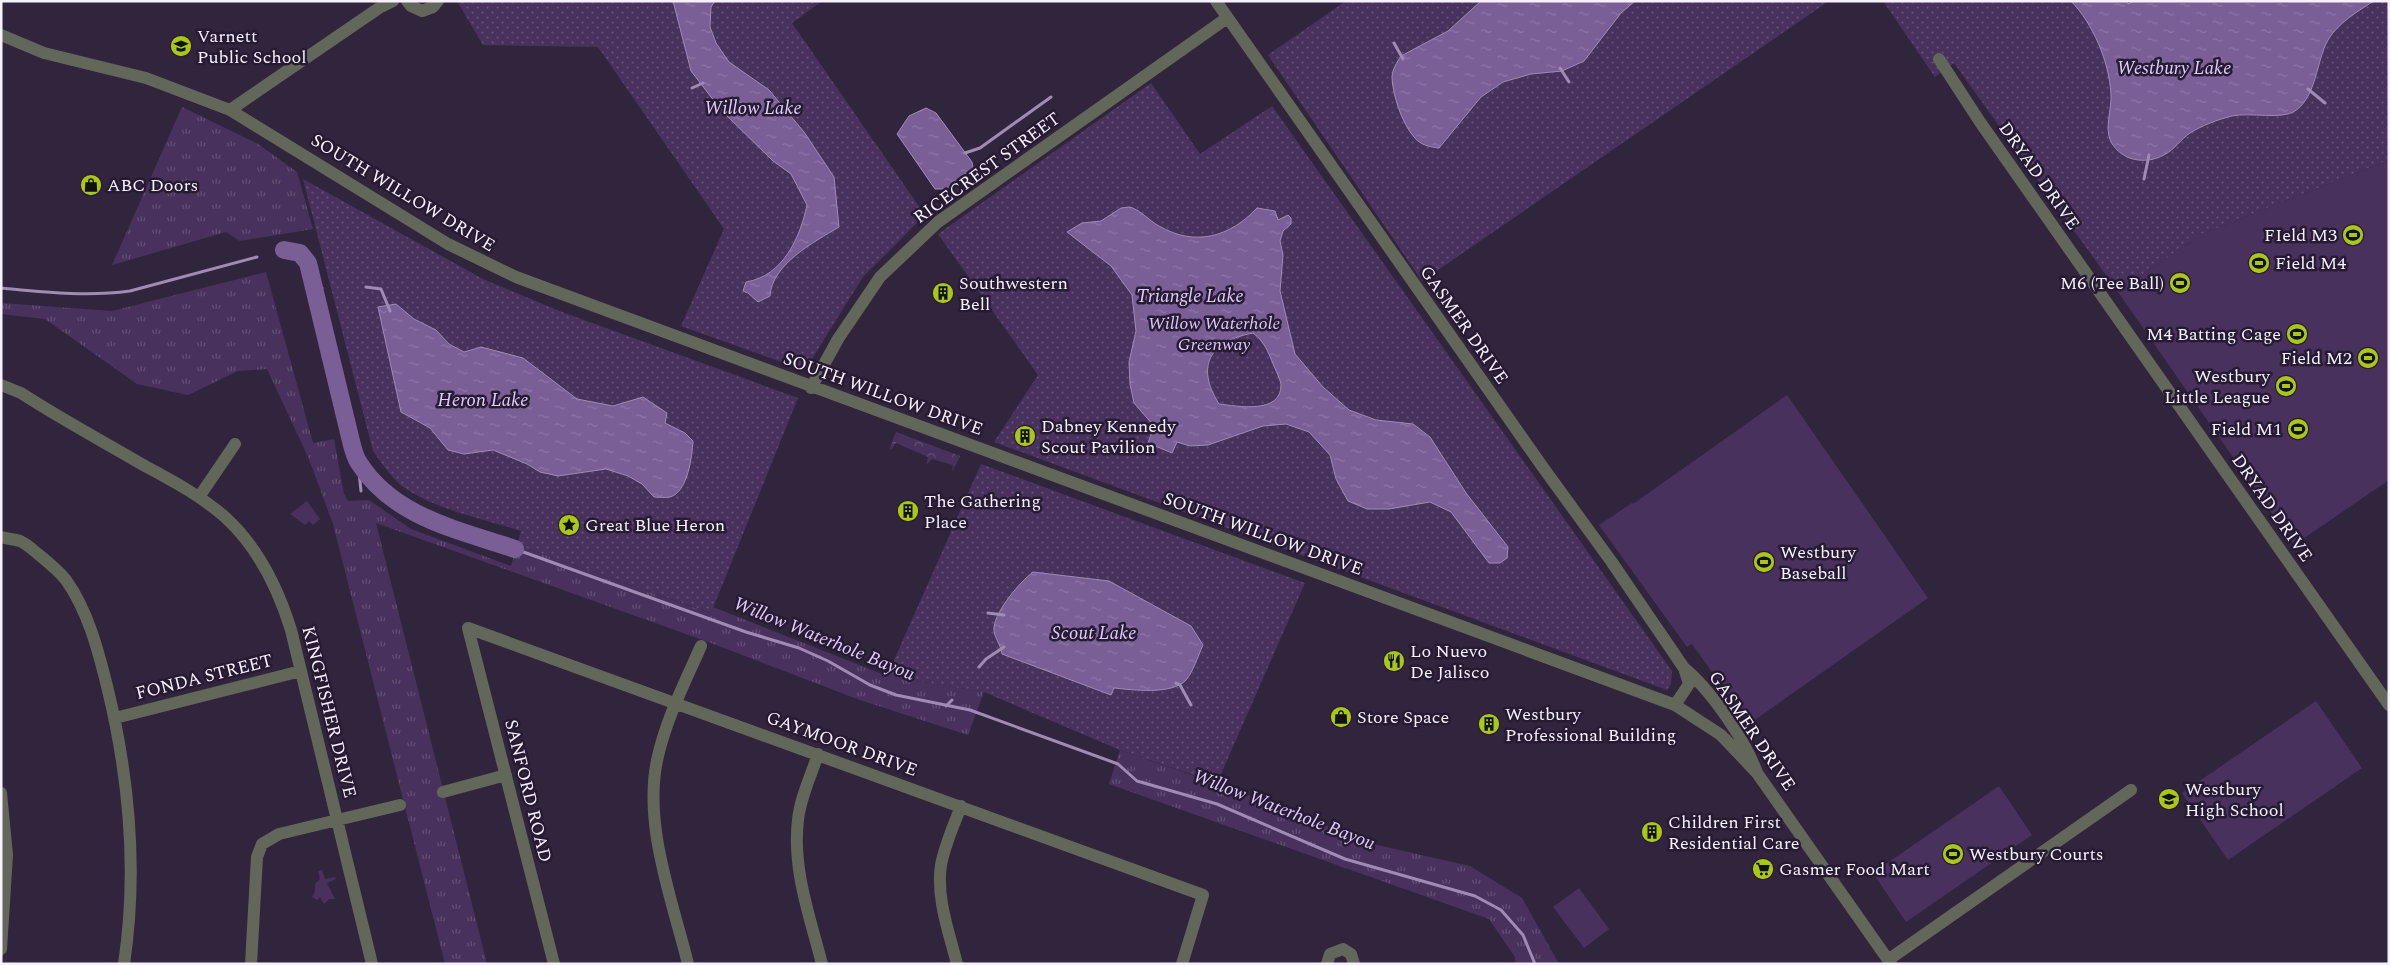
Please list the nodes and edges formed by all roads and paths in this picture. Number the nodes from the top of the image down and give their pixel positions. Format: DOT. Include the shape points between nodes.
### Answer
graph roads {
  1 [pos="393,1"];
  2 [pos="407,1"];
  3 [pos="438,1"];
  4 [pos="1216,1"];
  5 [pos="1227,18"];
  6 [pos="1,35"];
  7 [pos="1939,59"];
  8 [pos="230,110"];
  9 [pos="1,384"];
  10 [pos="811,388"];
  11 [pos="235,444"];
  12 [pos="199,497"];
  13 [pos="1,537"];
  14 [pos="468,628"];
  15 [pos="701,646"];
  16 [pos="1684,668"];
  17 [pos="301,670"];
  18 [pos="676,703"];
  19 [pos="2389,705"];
  20 [pos="1676,706"];
  21 [pos="115,718"];
  22 [pos="818,754"];
  23 [pos="1757,773"];
  24 [pos="506,776"];
  25 [pos="2131,790"];
  26 [pos="443,792"];
  27 [pos="1,793"];
  28 [pos="400,805"];
  29 [pos="961,806"];
  30 [pos="339,820"];
  31 [pos="1,949"];
  32 [pos="1889,962"];
  33 [pos="124,964"];
  34 [pos="251,964"];
  35 [pos="372,964"];
  36 [pos="554,964"];
  37 [pos="688,964"];
  38 [pos="822,964"];
  39 [pos="957,964"];
  40 [pos="1182,964"];
  41 [pos="1327,964"];
  42 [pos="1354,964"];
  1 -- 8 [label="street"];
  2 -- 3 [label="street" via="422,11"];
  4 -- 5 [label="street, GASMER DRIVE"];
  5 -- 10 [label="street, RICECREST STREET" via="938,222 880,278 838,339"];
  5 -- 16 [label="street, GASMER DRIVE"];
  6 -- 8 [label="street, SOUTH WILLOW DRIVE" via="51,55 146,78"];
  7 -- 19 [label="street, DRYAD DRIVE"];
  8 -- 10 [label="street, SOUTH WILLOW DRIVE" via="448,244 492,266"];
  9 -- 12 [label="street, KINGFISHER DRIVE"];
  10 -- 20 [label="street, SOUTH WILLOW DRIVE"];
  11 -- 12 [label="street"];
  12 -- 17 [label="street, KINGFISHER DRIVE" via="225,517 270,575 282,602"];
  13 -- 21 [label="street" via="20,541 65,579 92,633"];
  14 -- 18 [label="street, GAYMOOR DRIVE"];
  14 -- 24 [label="street, SANFORD ROAD"];
  15 -- 18 [label="street"];
  16 -- 20 [label="street, GASMER DRIVE" via="1690,684"];
  16 -- 23 [label="street, GASMER DRIVE" via="1697,679 1750,754"];
  17 -- 21 [label="street, FONDA STREET"];
  17 -- 30 [label="street, KINGFISHER DRIVE"];
  18 -- 22 [label="street, GAYMOOR DRIVE"];
  18 -- 37 [label="street" via="657,758 653,811"];
  20 -- 23 [label="street, SOUTH WILLOW DRIVE" via="1721,735"];
  21 -- 33 [label="street" via="124,770 130,849"];
  22 -- 29 [label="street, GAYMOOR DRIVE"];
  22 -- 38 [label="street" via="798,819 797,854"];
  23 -- 32 [label="street, GASMER DRIVE"];
  24 -- 26 [label="street"];
  24 -- 36 [label="street, SANFORD ROAD"];
  25 -- 32 [label="street"];
  27 -- 31 [label="street" via="7,855"];
  28 -- 30 [label="street"];
  29 -- 39 [label="street" via="945,848 940,885"];
  29 -- 40 [label="street, GAYMOOR DRIVE" via="1203,895"];
  30 -- 34 [label="street" via="278,834 262,844 257,857"];
  30 -- 35 [label="street, KINGFISHER DRIVE"];
  41 -- 42 [label="street" via="1330,954 1343,949 1350,954"];
}
